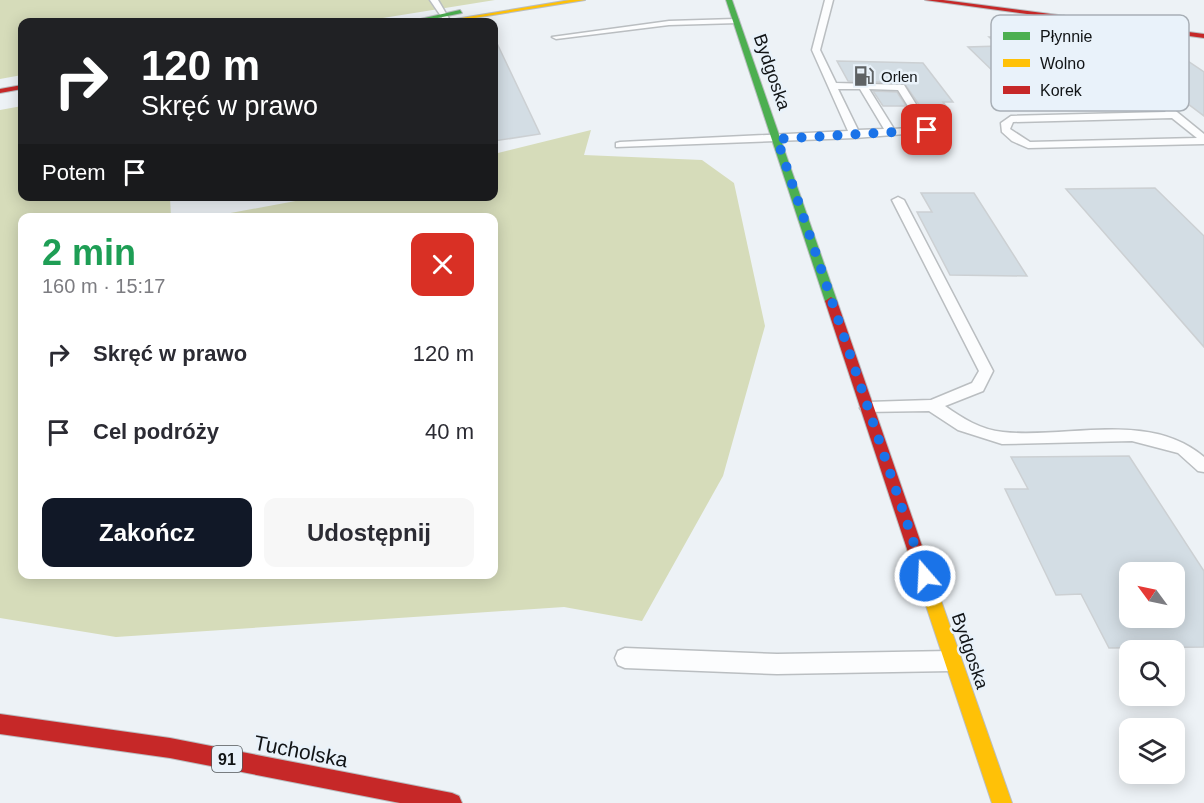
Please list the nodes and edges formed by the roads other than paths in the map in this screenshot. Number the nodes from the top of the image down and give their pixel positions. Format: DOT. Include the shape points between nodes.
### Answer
graph roads {
  1 [pos="434,0"];
  2 [pos="527,0"];
  3 [pos="582,0"];
  4 [pos="729,0"];
  5 [pos="829,0"];
  6 [pos="928,0"];
  7 [pos="1041,15"];
  8 [pos="444,18"];
  9 [pos="453,18"];
  10 [pos="459,18"];
  11 [pos="735,21"];
  12 [pos="1189,34"];
  13 [pos="1204,36"];
  14 [pos="556,37"];
  15 [pos="833,86"];
  16 [pos="863,86"];
  17 [pos="18,88"];
  18 [pos="0,91"];
  19 [pos="1169,111"];
  20 [pos="1174,115"];
  21 [pos="891,132"];
  22 [pos="855,135"];
  23 [pos="777,139"];
  24 [pos="1204,140"];
  25 [pos="620,145"];
  26 [pos="898,200"];
  27 [pos="932,405"];
  28 [pos="868,408"];
  29 [pos="1204,466"];
  30 [pos="625,658"];
  31 [pos="954,661"];
  32 [pos="0,724"];
  33 [pos="452,803"];
  34 [pos="1002,803"];
  1 -- 8 [label="lane"];
  2 -- 9 [label="street"];
  3 -- 10 [label="street"];
  4 -- 11 [label="street, Bydgoska"];
  5 -- 15 [label="lane" via="816,50"];
  6 -- 7 [label="street"];
  11 -- 14 [label="lane" via="669,23"];
  11 -- 23 [label="street, Bydgoska"];
  12 -- 13 [label="street"];
  15 -- 16 [label="lane"];
  15 -- 22 [label="lane"];
  16 -- 21 [label="lane"];
  16 -- 21 [label="lane" via="901,87 927,130"];
  17 -- 18 [label="street"];
  19 -- 20 [label="lane"];
  20 -- 24 [label="lane"];
  20 -- 24 [label="lane" via="1011,119 1005,130 1028,145"];
  21 -- 22 [label="lane"];
  22 -- 23 [label="lane"];
  23 -- 25 [label="lane"];
  23 -- 28 [label="street, Bydgoska"];
  26 -- 27 [label="lane" via="986,371 978,387"];
  27 -- 28 [label="lane"];
  27 -- 29 [label="lane" via="963,426 1002,438 1132,435 1183,448"];
  28 -- 31 [label="street, Bydgoska"];
  30 -- 31 [label="lane" via="777,664"];
  31 -- 34 [label="street, Bydgoska"];
  32 -- 33 [label="street, Tucholska / 91" via="58,730 286,769"];
}
